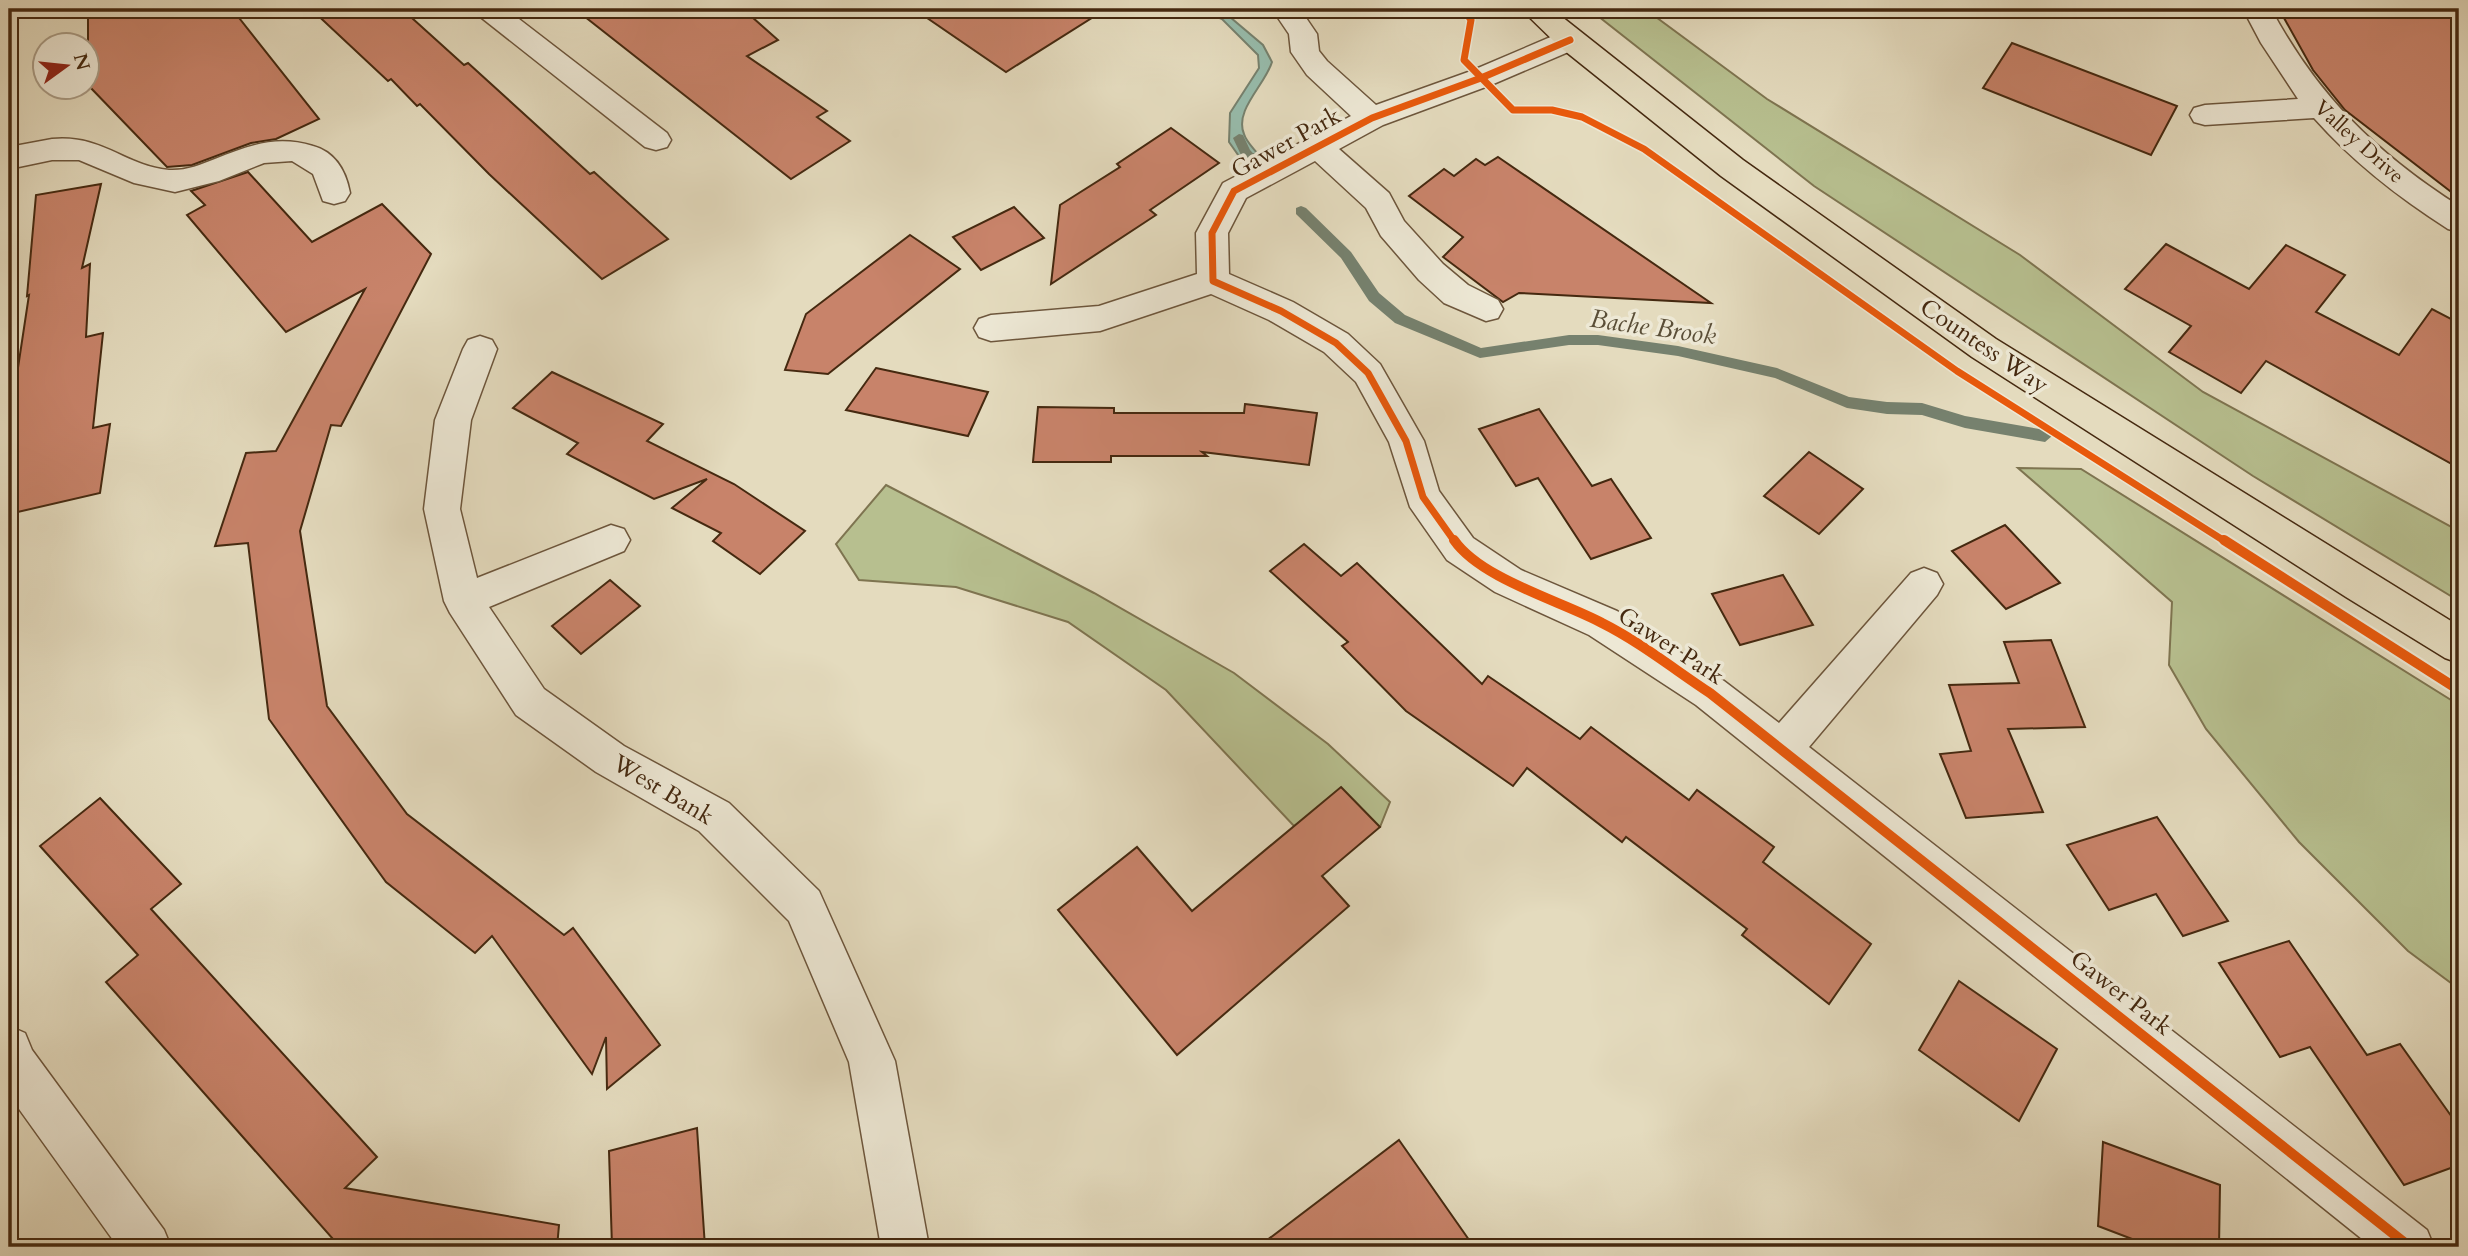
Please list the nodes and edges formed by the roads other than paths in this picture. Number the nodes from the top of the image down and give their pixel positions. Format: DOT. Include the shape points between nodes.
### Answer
graph roads {
  1 [pos="488,9"];
  2 [pos="1286,9"];
  3 [pos="1535,9"];
  4 [pos="2257,9"];
  5 [pos="1570,40"];
  6 [pos="2318,108"];
  7 [pos="2205,115"];
  8 [pos="1372,118"];
  9 [pos="656,141"];
  10 [pos="1319,148"];
  11 [pos="9,158"];
  12 [pos="334,193"];
  13 [pos="2459,221"];
  14 [pos="1213,281"];
  15 [pos="1486,309"];
  16 [pos="991,328"];
  17 [pos="480,349"];
  18 [pos="611,540"];
  19 [pos="1924,584"];
  20 [pos="463,601"];
  21 [pos="2459,646"];
  22 [pos="1782,749"];
  23 [pos="9,1049"];
  24 [pos="147,1247"];
  25 [pos="905,1247"];
  26 [pos="2410,1247"];
  1 -- 9 [label="street"];
  2 -- 8 [label="street" via="1317,68"];
  3 -- 5 [label="main road, Countess Way"];
  4 -- 6 [label="street, Valley Drive" via="2275,46"];
  5 -- 8 [label="street, Gawer Park"];
  5 -- 21 [label="main road, Countess Way" via="1732,168 1984,348"];
  6 -- 7 [label="street"];
  6 -- 13 [label="street, Valley Drive" via="2404,185"];
  8 -- 10 [label="street, Gawer Park"];
  10 -- 14 [label="street, Gawer Park" via="1234,191 1212,233"];
  10 -- 15 [label="street" via="1378,201 1392,228 1431,272 1456,294"];
  11 -- 12 [label="street" via="80,149 149,177 175,181 256,155 302,152 327,168"];
  14 -- 16 [label="street" via="1100,317"];
  14 -- 22 [label="street, Gawer Park" via="1281,310 1336,343 1368,373 1406,441 1423,498 1461,549 1508,582 1603,624 1710,693"];
  17 -- 20 [label="street, West Bank" via="453,420 442,509"];
  18 -- 20 [label="street"];
  19 -- 22 [label="street"];
  20 -- 25 [label="street, West Bank" via="530,702 610,759 714,817 804,906 872,1061"];
  22 -- 26 [label="street, Gawer Park"];
  23 -- 24 [label="street" via="13,1062"];
}
